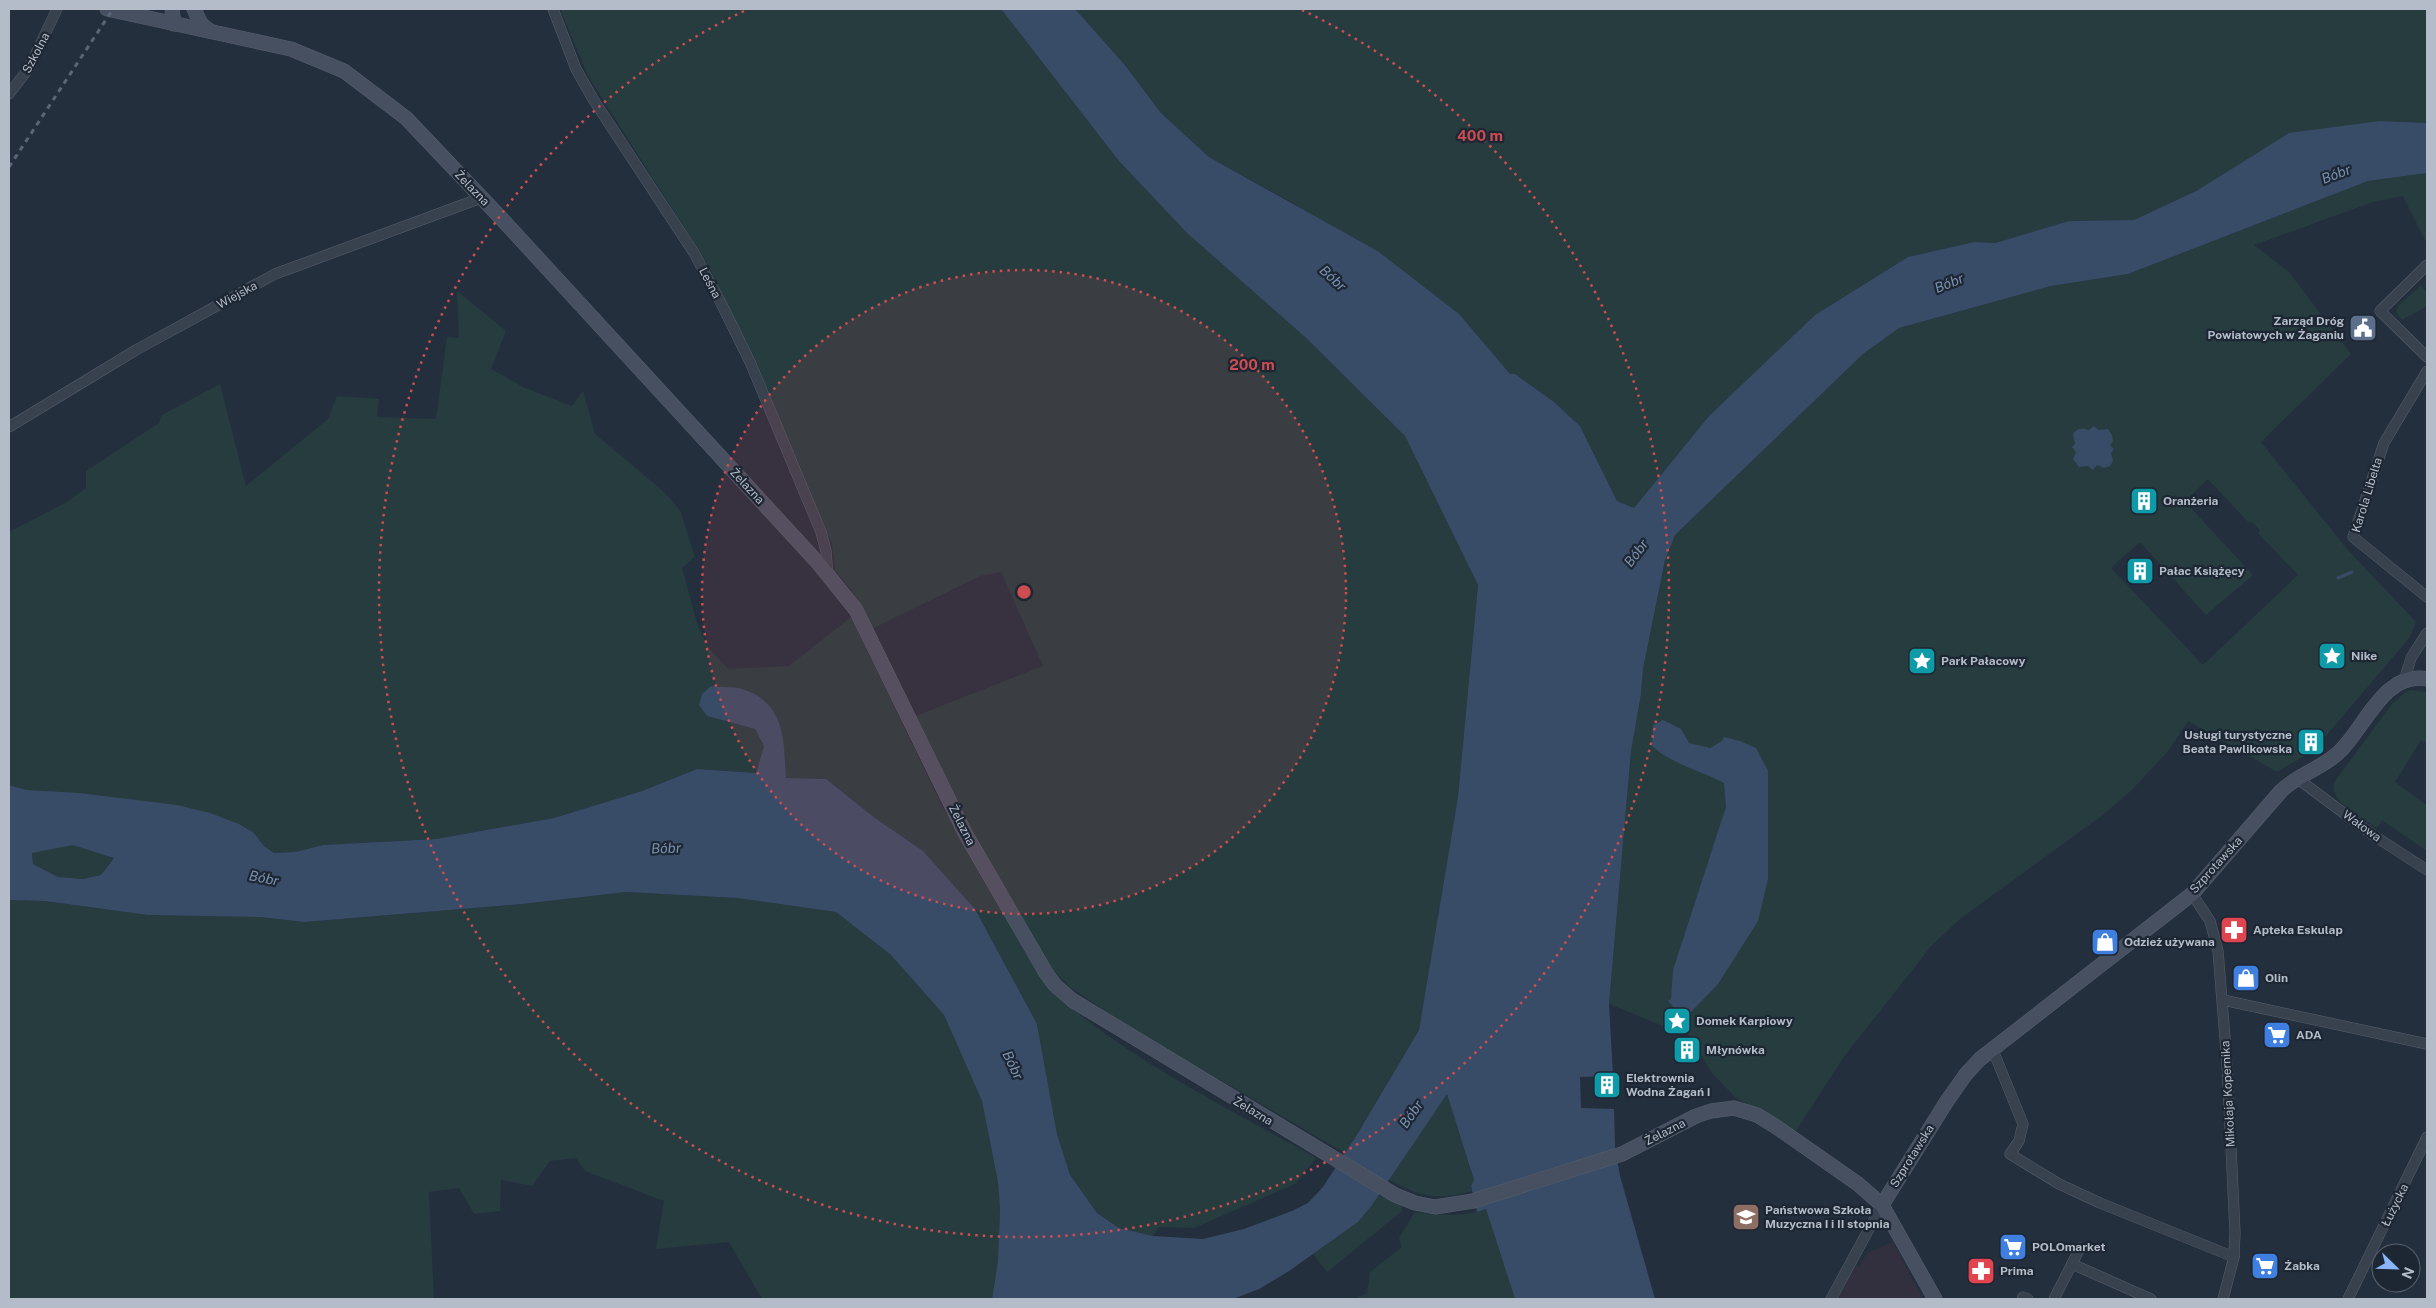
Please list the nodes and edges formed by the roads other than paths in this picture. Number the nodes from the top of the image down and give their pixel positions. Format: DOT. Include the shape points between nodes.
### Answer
graph roads {
  1 [pos="57,9"];
  2 [pos="107,9"];
  3 [pos="153,9"];
  4 [pos="172,9"];
  5 [pos="188,9"];
  6 [pos="194,9"];
  7 [pos="553,9"];
  8 [pos="134,14"];
  9 [pos="174,24"];
  10 [pos="216,34"];
  11 [pos="9,94"];
  12 [pos="481,198"];
  13 [pos="2427,265"];
  14 [pos="2427,357"];
  15 [pos="2427,371"];
  16 [pos="9,427"];
  17 [pos="828,576"];
  18 [pos="2427,597"];
  19 [pos="2427,634"];
  20 [pos="2427,679"];
  21 [pos="2404,681"];
  22 [pos="2298,779"];
  23 [pos="2427,870"];
  24 [pos="2192,894"];
  25 [pos="2223,1000"];
  26 [pos="2427,1044"];
  27 [pos="1992,1048"];
  28 [pos="2427,1137"];
  29 [pos="1882,1205"];
  30 [pos="2080,1248"];
  31 [pos="2234,1257"];
  32 [pos="2072,1264"];
  33 [pos="1831,1299"];
  34 [pos="1935,1299"];
  35 [pos="2022,1299"];
  36 [pos="2028,1299"];
  37 [pos="2054,1299"];
  38 [pos="2151,1299"];
  39 [pos="2224,1299"];
  40 [pos="2348,1299"];
  1 -- 11 [label="street, Szkolna" via="29,68"];
  2 -- 8 [label="street, Żelazna"];
  3 -- 8 [label="street"];
  4 -- 9 [label="street"];
  5 -- 9 [label="street"];
  6 -- 10 [label="street" via="200,24"];
  7 -- 17 [label="street, Leśna" via="581,77 694,253 750,362 821,532"];
  8 -- 9 [label="street, Żelazna"];
  9 -- 10 [label="street, Żelazna"];
  10 -- 12 [label="street, Żelazna" via="291,49 344,71 406,118"];
  12 -- 16 [label="street, Wiejska" via="275,274 136,350"];
  12 -- 17 [label="street, Żelazna"];
  13 -- 14 [label="street" via="2380,312"];
  15 -- 18 [label="street, Karola Libelta" via="2384,444 2368,484 2353,537"];
  17 -- 29 [label="street, Żelazna" via="856,610 965,833 1055,985 1100,1018 1321,1151 1395,1195 1435,1207 1474,1201 1622,1154 1696,1116 1734,1108 1774,1126 1858,1184"];
  19 -- 21 [label="street" via="2411,658"];
  20 -- 21 [label="street"];
  21 -- 22 [label="street, Szprotawska" via="2387,692 2338,753"];
  22 -- 23 [label="street, Wałowa"];
  22 -- 24 [label="street, Szprotawska" via="2281,791"];
  24 -- 25 [label="street, Mikołaja Kopernika" via="2205,910 2213,929"];
  24 -- 27 [label="street, Szprotawska"];
  25 -- 26 [label="street"];
  25 -- 31 [label="street, Mikołaja Kopernika"];
  27 -- 29 [label="street, Szprotawska" via="1961,1080"];
  27 -- 31 [label="street" via="2023,1124 2010,1154 2058,1184 2092,1200"];
  28 -- 40 [label="street, Łużycka"];
  29 -- 33 [label="street, Szprotawska"];
  29 -- 34 [label="street, Żelazna"];
  30 -- 32 [label="street"];
  31 -- 39 [label="street, Mikołaja Kopernika"];
  32 -- 37 [label="street"];
  32 -- 38 [label="street"];
  35 -- 36 [label="street"];
}
